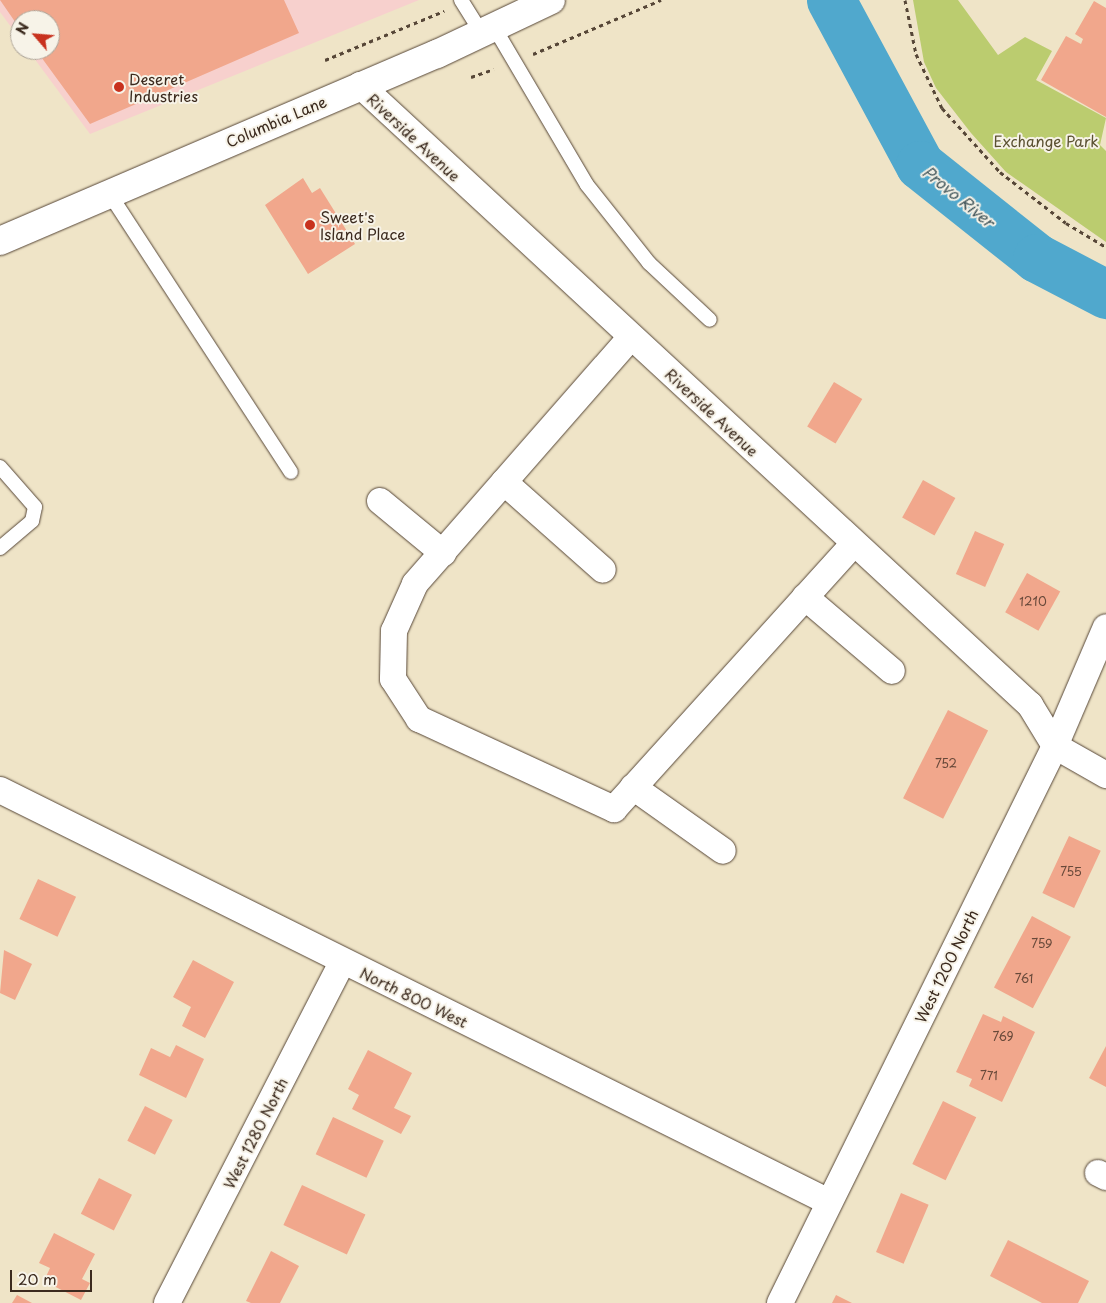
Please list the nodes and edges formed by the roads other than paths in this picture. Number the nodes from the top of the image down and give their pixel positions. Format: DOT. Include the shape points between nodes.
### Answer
graph roads {
  1 [pos="551,0"];
  2 [pos="462,2"];
  3 [pos="488,30"];
  4 [pos="360,85"];
  5 [pos="109,193"];
  6 [pos="0,240"];
  7 [pos="710,320"];
  8 [pos="631,337"];
  9 [pos="0,467"];
  10 [pos="291,472"];
  11 [pos="504,482"];
  12 [pos="380,501"];
  13 [pos="854,543"];
  14 [pos="0,548"];
  15 [pos="443,553"];
  16 [pos="603,570"];
  17 [pos="805,597"];
  18 [pos="1106,627"];
  19 [pos="892,670"];
  20 [pos="1055,746"];
  21 [pos="1106,775"];
  22 [pos="633,788"];
  23 [pos="3,799"];
  24 [pos="723,851"];
  25 [pos="342,962"];
  26 [pos="829,1202"];
  27 [pos="167,1303"];
  28 [pos="780,1303"];
  1 -- 3 [label="main road, Columbia Lane"];
  2 -- 3 [label="lane"];
  3 -- 4 [label="main road, Columbia Lane"];
  3 -- 7 [label="lane" via="514,61 587,185 649,263"];
  4 -- 5 [label="main road, Columbia Lane"];
  4 -- 8 [label="street, Riverside Avenue"];
  5 -- 6 [label="main road, Columbia Lane"];
  5 -- 10 [label="lane"];
  8 -- 11 [label="street"];
  8 -- 13 [label="street, Riverside Avenue"];
  9 -- 14 [label="lane" via="35,508 32,521"];
  11 -- 15 [label="street"];
  11 -- 16 [label="street"];
  12 -- 15 [label="street"];
  13 -- 17 [label="street"];
  13 -- 20 [label="street, Riverside Avenue" via="1030,705"];
  15 -- 22 [label="street" via="415,584 394,631 393,678 419,720 614,809"];
  17 -- 19 [label="street"];
  17 -- 22 [label="street"];
  18 -- 20 [label="street, West 1200 North"];
  20 -- 21 [label="street"];
  20 -- 26 [label="street, West 1200 North"];
  22 -- 24 [label="street"];
  23 -- 25 [label="street, North 800 West"];
  25 -- 26 [label="street, North 800 West"];
  25 -- 27 [label="street, West 1280 North"];
  26 -- 28 [label="street, West 1200 North"];
}
